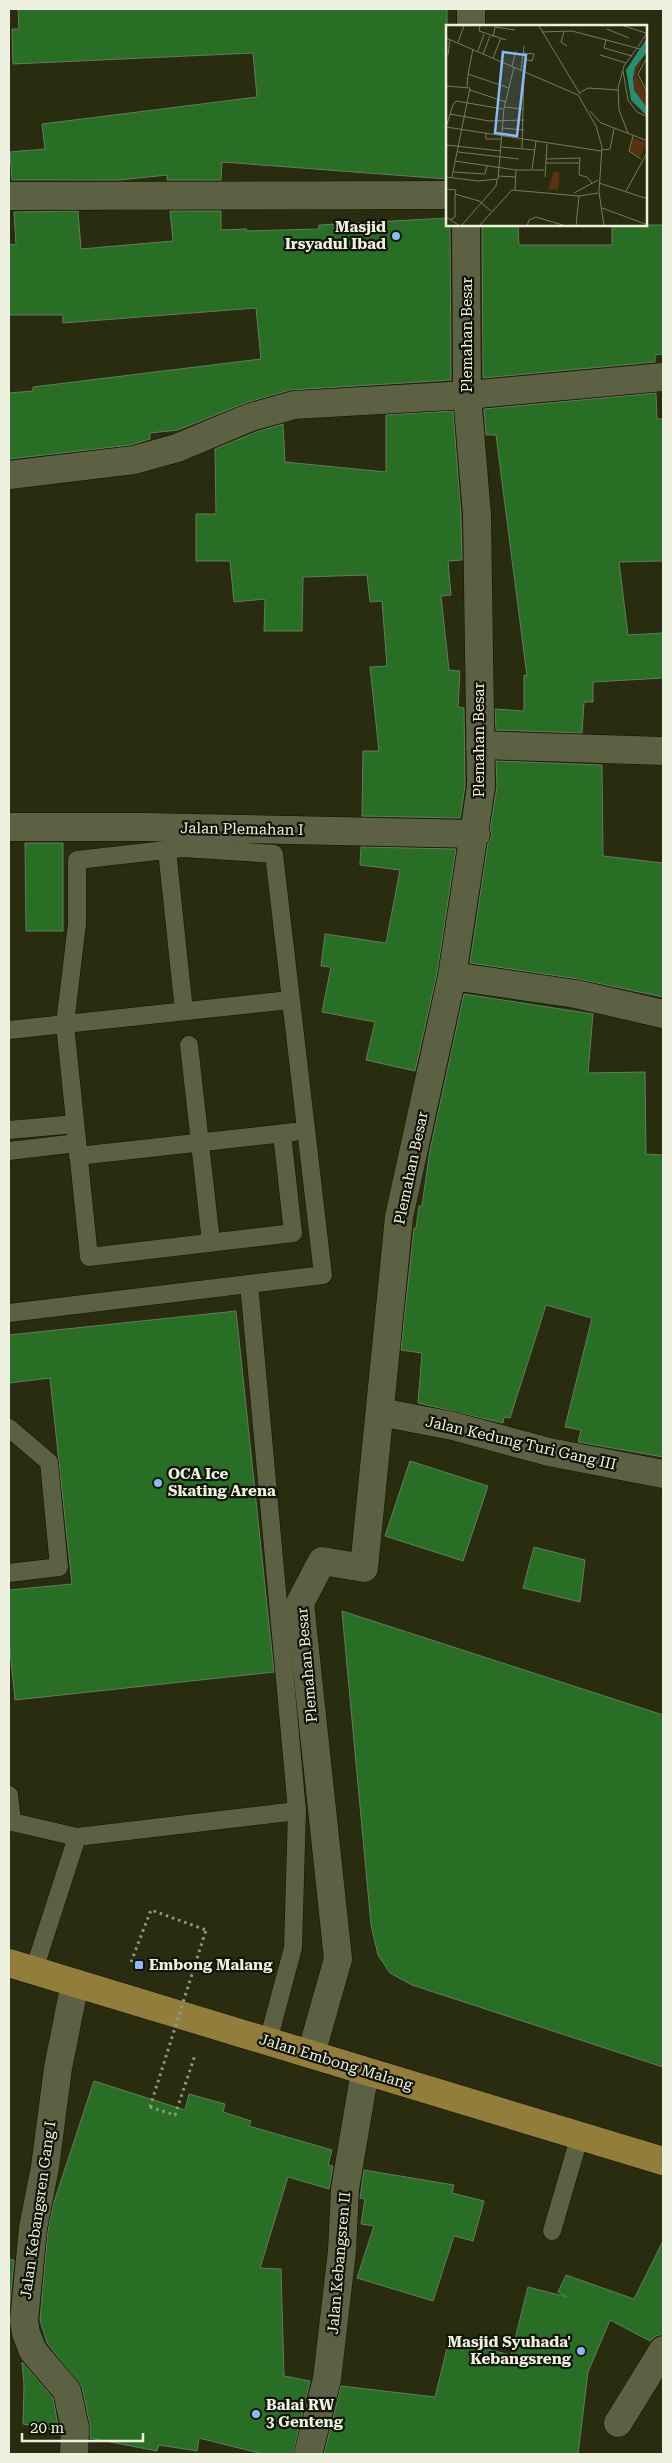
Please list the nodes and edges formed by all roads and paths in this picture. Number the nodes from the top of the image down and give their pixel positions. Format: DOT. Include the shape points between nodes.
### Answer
graph roads {
  1 [pos="471,9"];
  2 [pos="471,25"];
  3 [pos="446,195"];
  4 [pos="9,196"];
  5 [pos="466,226"];
  6 [pos="663,377"];
  7 [pos="467,395"];
  8 [pos="9,475"];
  9 [pos="480,745"];
  10 [pos="663,751"];
  11 [pos="9,828"];
  12 [pos="476,834"];
  13 [pos="167,850"];
  14 [pos="452,976"];
  15 [pos="290,1000"];
  16 [pos="184,1011"];
  17 [pos="663,1014"];
  18 [pos="65,1024"];
  19 [pos="9,1030"];
  20 [pos="189,1045"];
  21 [pos="75,1124"];
  22 [pos="9,1130"];
  23 [pos="306,1131"];
  24 [pos="282,1134"];
  25 [pos="200,1143"];
  26 [pos="77,1150"];
  27 [pos="9,1151"];
  28 [pos="211,1242"];
  29 [pos="249,1284"];
  30 [pos="9,1313"];
  31 [pos="380,1412"];
  32 [pos="9,1428"];
  33 [pos="663,1474"];
  34 [pos="9,1573"];
  35 [pos="9,1795"];
  36 [pos="297,1811"];
  37 [pos="77,1837"];
  38 [pos="21,1966"];
  39 [pos="75,1983"];
  40 [pos="119,1996"];
  41 [pos="206,2022"];
  42 [pos="268,2041"];
  43 [pos="311,2054"];
  44 [pos="365,2071"];
  45 [pos="580,2135"];
  46 [pos="663,2161"];
  47 [pos="552,2232"];
  48 [pos="17,2332"];
  49 [pos="663,2350"];
  50 [pos="618,2423"];
  51 [pos="74,2454"];
  52 [pos="308,2454"];
  1 -- 2 [label="street"];
  3 -- 4 [label="street"];
  5 -- 7 [label="street, Plemahan Besar"];
  6 -- 7 [label="street"];
  7 -- 8 [label="street" via="294,405 251,418 177,448 134,460"];
  7 -- 9 [label="street, Plemahan Besar" via="477,515"];
  9 -- 10 [label="street"];
  9 -- 12 [label="street, Plemahan Besar" via="482,787"];
  11 -- 12 [label="street, Jalan Plemahan I" via="145,827"];
  12 -- 14 [label="street, Plemahan Besar"];
  13 -- 15 [label="lane" via="183,848 274,854"];
  13 -- 16 [label="lane"];
  13 -- 18 [label="lane" via="76,860 77,924"];
  14 -- 17 [label="street" via="576,994"];
  14 -- 31 [label="street, Plemahan Besar" via="399,1216"];
  15 -- 16 [label="lane"];
  15 -- 23 [label="lane"];
  16 -- 18 [label="lane"];
  18 -- 19 [label="lane"];
  18 -- 21 [label="lane"];
  20 -- 25 [label="lane"];
  21 -- 22 [label="lane"];
  21 -- 26 [label="lane"];
  23 -- 24 [label="lane"];
  23 -- 29 [label="lane" via="323,1275"];
  24 -- 25 [label="lane"];
  24 -- 28 [label="lane" via="293,1233"];
  25 -- 26 [label="lane"];
  25 -- 28 [label="lane"];
  26 -- 27 [label="lane"];
  26 -- 28 [label="lane" via="89,1257"];
  29 -- 30 [label="lane"];
  29 -- 36 [label="lane"];
  31 -- 33 [label="street, Jalan Kedung Turi Gang III" via="453,1426 548,1452"];
  31 -- 43 [label="street, Plemahan Besar" via="364,1568 322,1561 300,1603 338,1959"];
  32 -- 34 [label="lane" via="49,1462 59,1567"];
  35 -- 37 [label="lane" via="12,1822"];
  36 -- 37 [label="lane"];
  36 -- 42 [label="lane" via="293,1948"];
  37 -- 38 [label="lane"];
  38 -- 39 [label="main road, Jalan Embong Malang"];
  39 -- 40 [label="main road, Jalan Embong Malang"];
  39 -- 48 [label="street, Jalan Kebangsren Gang I" via="33,2228 24,2321"];
  40 -- 41 [label="main road, Jalan Embong Malang"];
  40 -- 41 [label="path, bridge" via="151,1910 206,1930 150,2107 175,2115"];
  41 -- 42 [label="main road, Jalan Embong Malang"];
  42 -- 43 [label="main road, Jalan Embong Malang"];
  43 -- 44 [label="main road, Jalan Embong Malang"];
  44 -- 45 [label="main road, Jalan Embong Malang"];
  44 -- 52 [label="street, Jalan Kebangsren II" via="345,2189 342,2251 327,2380"];
  45 -- 46 [label="main road, Jalan Embong Malang"];
  45 -- 47 [label="lane"];
  48 -- 51 [label="street, Jalan Kebangsren Gang I" via="67,2391 75,2428"];
  49 -- 50 [label="street"];
}
